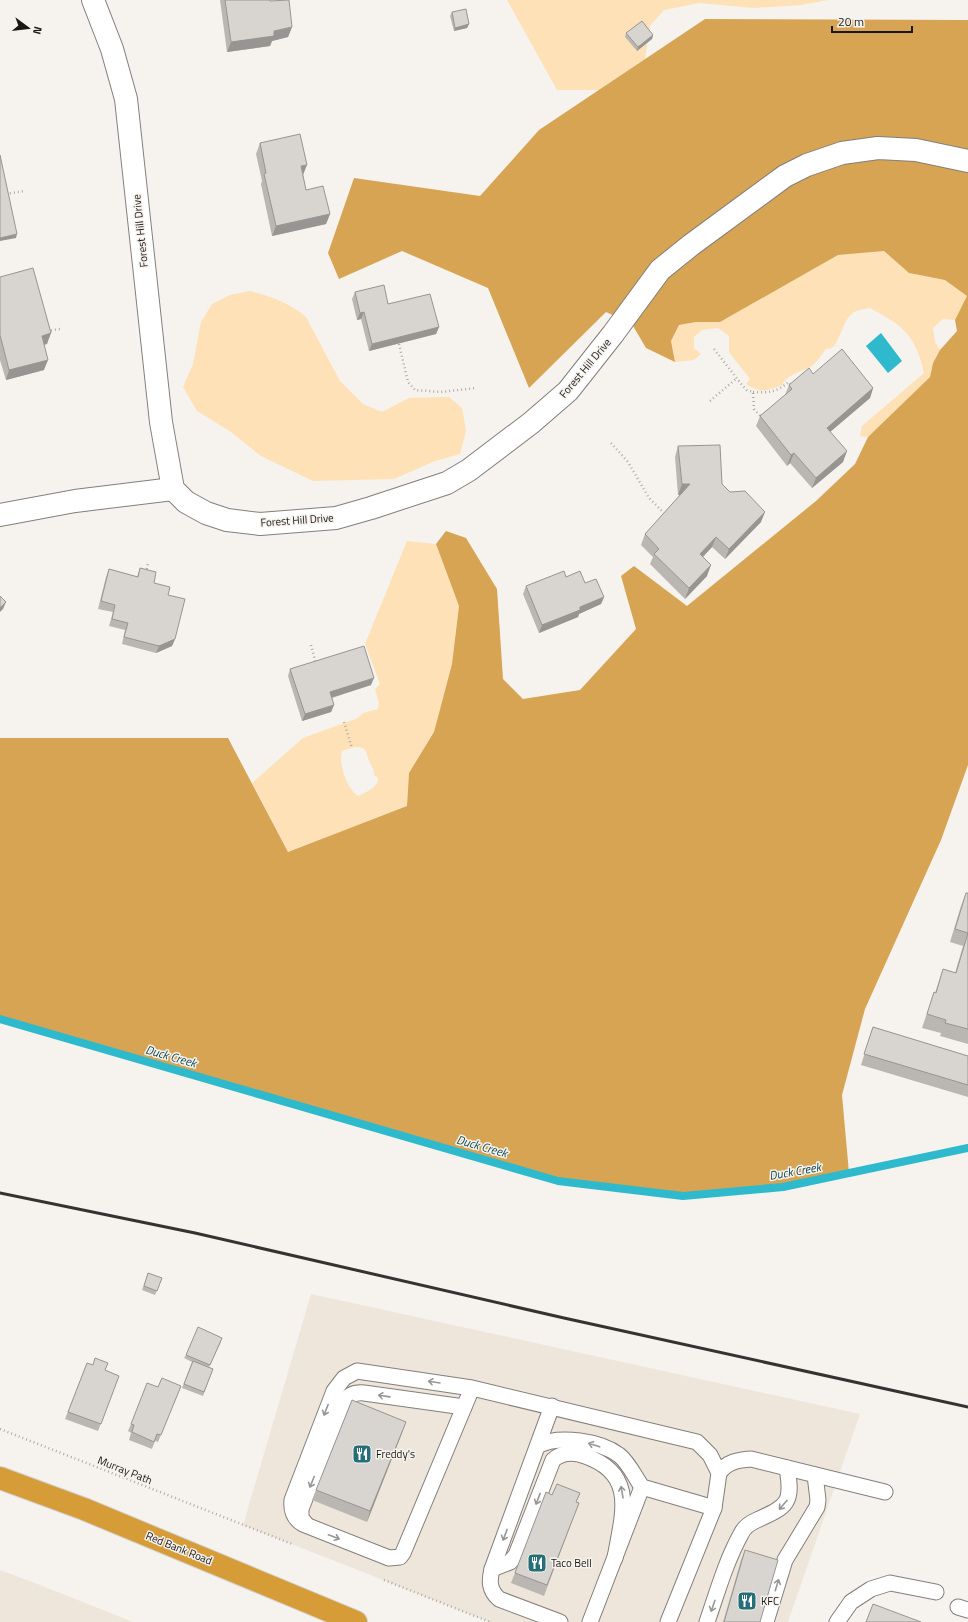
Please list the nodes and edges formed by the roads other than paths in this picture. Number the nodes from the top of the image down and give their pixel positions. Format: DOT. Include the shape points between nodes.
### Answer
graph roads {
  1 [pos="93,0"];
  2 [pos="968,161"];
  3 [pos="173,489"];
  4 [pos="0,515"];
  5 [pos="472,1388"];
  6 [pos="464,1406"];
  7 [pos="552,1406"];
  8 [pos="539,1444"];
  9 [pos="787,1468"];
  10 [pos="719,1473"];
  11 [pos="815,1475"];
  12 [pos="0,1478"];
  13 [pos="642,1487"];
  14 [pos="885,1492"];
  15 [pos="714,1508"];
  16 [pos="308,1527"];
  17 [pos="615,1558"];
  18 [pos="492,1569"];
  19 [pos="936,1592"];
  20 [pos="356,1622"];
  21 [pos="560,1622"];
  22 [pos="590,1622"];
  23 [pos="668,1622"];
  24 [pos="707,1622"];
  25 [pos="766,1622"];
  26 [pos="837,1622"];
  1 -- 3 [label="street, Forest Hill Drive" via="112,49 126,99 161,422"];
  2 -- 3 [label="street, Forest Hill Drive" via="916,150 878,148 842,153 785,176 660,270 568,391 531,423 469,470 447,483 336,518 260,524 227,520 206,513 186,502"];
  3 -- 4 [label="street"];
  5 -- 6 [label="lane"];
  5 -- 7 [label="lane"];
  5 -- 16 [label="lane, one-way" via="363,1372 352,1373 344,1378 334,1391 292,1500 295,1517"];
  6 -- 16 [label="lane, one-way" via="364,1392 348,1396 343,1402 301,1509 302,1518"];
  16 -- 6 [label="lane, one-way" via="389,1558 400,1557 404,1553"];
  7 -- 8 [label="lane"];
  7 -- 10 [label="lane" via="697,1442 710,1455"];
  13 -- 8 [label="lane, one-way" via="623,1460 613,1452 579,1441 555,1440"];
  8 -- 18 [label="lane, one-way"];
  9 -- 10 [label="lane" via="751,1459 731,1462"];
  9 -- 11 [label="lane"];
  9 -- 24 [label="lane, one-way" via="790,1487 787,1501 779,1510 753,1522 741,1532"];
  10 -- 15 [label="lane"];
  11 -- 14 [label="lane"];
  25 -- 11 [label="lane, one-way" via="785,1560 817,1507"];
  12 -- 20 [label="highway, Red Bank Road" via="84,1509"];
  13 -- 15 [label="lane"];
  13 -- 17 [label="lane"];
  15 -- 23 [label="lane"];
  17 -- 18 [label="lane, one-way" via="623,1503 620,1483 598,1461 570,1453 553,1460 516,1556 510,1562"];
  17 -- 22 [label="lane"];
  18 -- 21 [label="lane" via="491,1588 499,1599"];
  19 -- 26 [label="lane" via="890,1583 871,1589 851,1602"];
}
